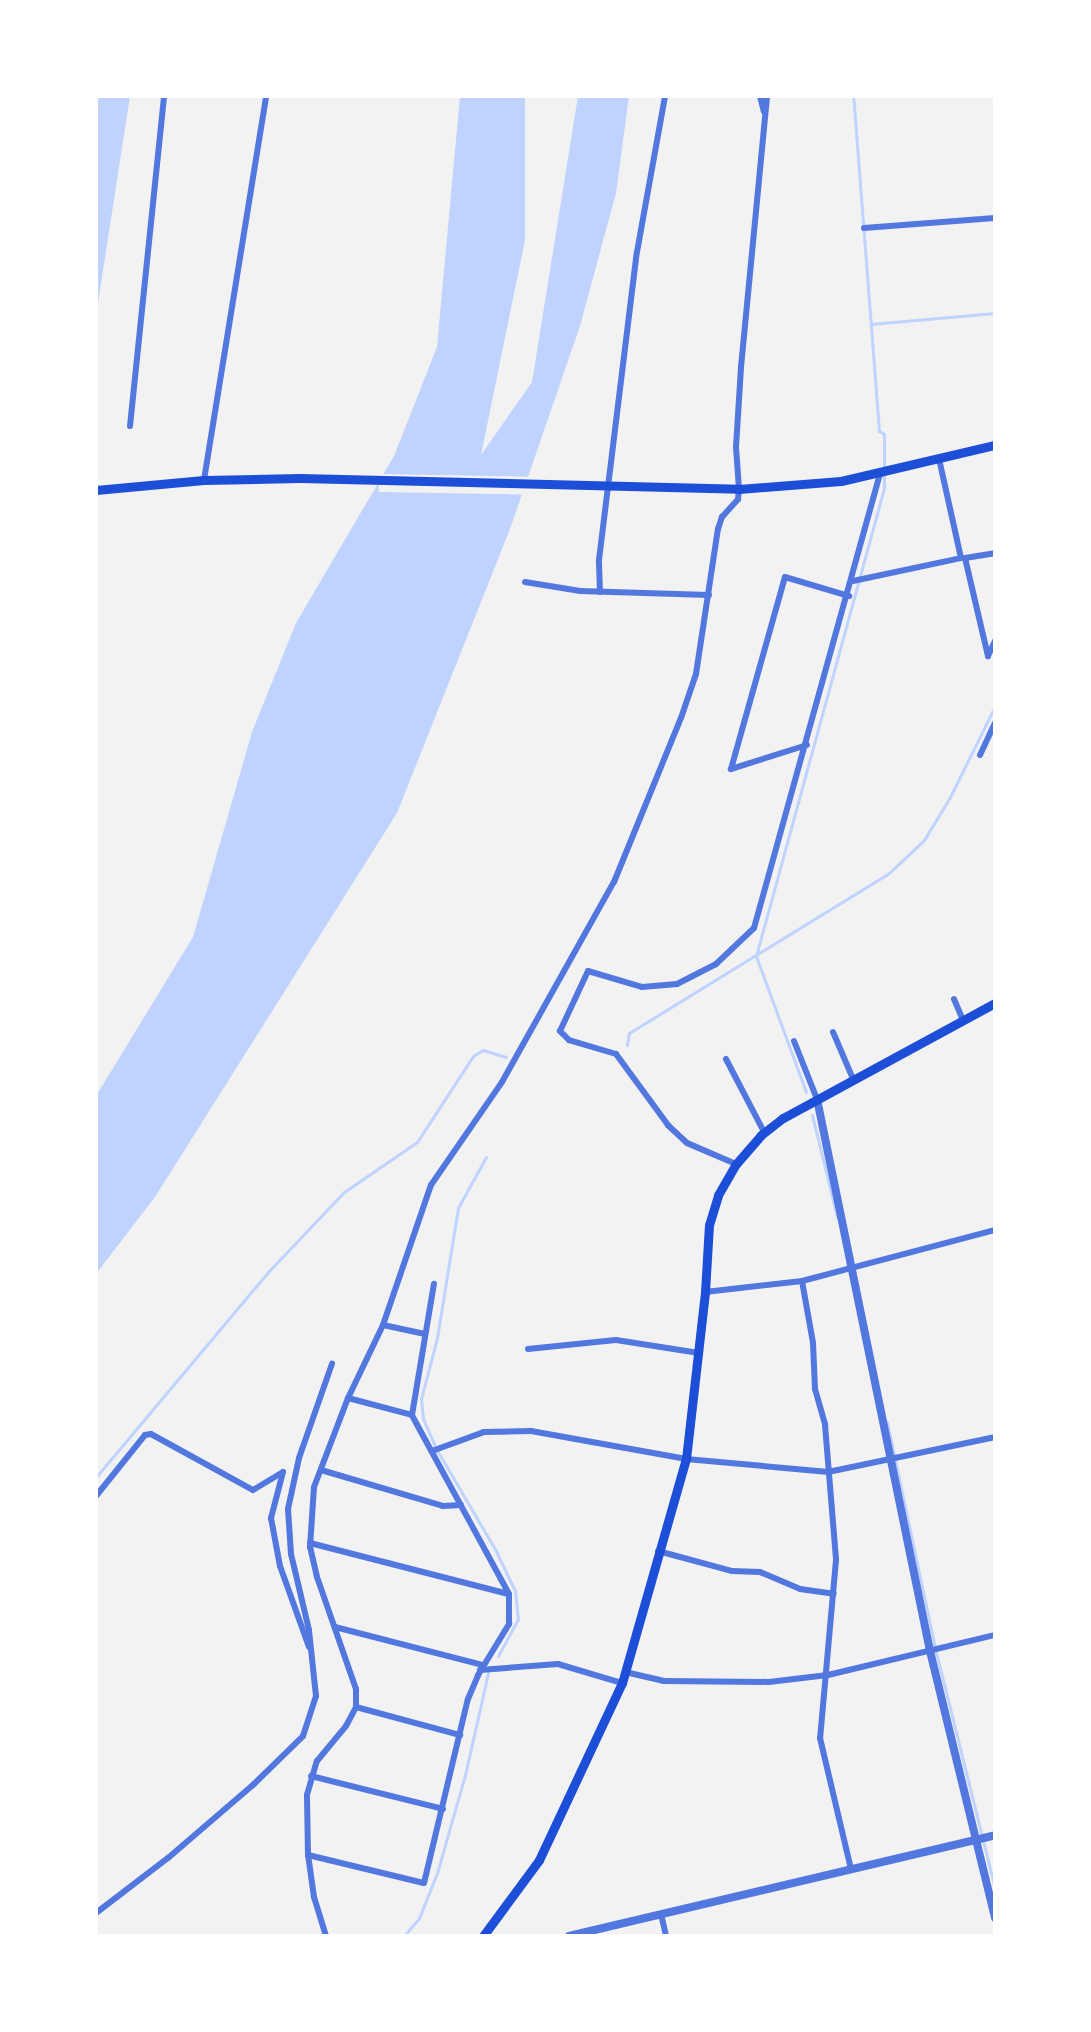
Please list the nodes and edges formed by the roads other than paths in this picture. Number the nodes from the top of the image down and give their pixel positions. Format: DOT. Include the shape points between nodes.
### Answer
graph roads {
  1 [pos="164,96"];
  2 [pos="266,96"];
  3 [pos="665,96"];
  4 [pos="760,96"];
  5 [pos="767,96"];
  6 [pos="765,115"];
  7 [pos="995,218"];
  8 [pos="864,228"];
  9 [pos="130,426"];
  10 [pos="995,445"];
  11 [pos="939,459"];
  12 [pos="880,473"];
  13 [pos="204,480"];
  14 [pos="739,489"];
  15 [pos="96,490"];
  16 [pos="995,553"];
  17 [pos="963,558"];
  18 [pos="853,581"];
  19 [pos="525,582"];
  20 [pos="600,592"];
  21 [pos="709,595"];
  22 [pos="849,596"];
  23 [pos="995,641"];
  24 [pos="994,726"];
  25 [pos="807,745"];
  26 [pos="980,755"];
  27 [pos="954,999"];
  28 [pos="995,1003"];
  29 [pos="963,1020"];
  30 [pos="833,1032"];
  31 [pos="794,1041"];
  32 [pos="726,1059"];
  33 [pos="853,1079"];
  34 [pos="817,1099"];
  35 [pos="764,1132"];
  36 [pos="736,1164"];
  37 [pos="995,1230"];
  38 [pos="849,1266"];
  39 [pos="802,1281"];
  40 [pos="434,1284"];
  41 [pos="705,1292"];
  42 [pos="383,1325"];
  43 [pos="425,1334"];
  44 [pos="528,1349"];
  45 [pos="699,1353"];
  46 [pos="332,1364"];
  47 [pos="348,1398"];
  48 [pos="412,1415"];
  49 [pos="995,1437"];
  50 [pos="435,1450"];
  51 [pos="686,1459"];
  52 [pos="891,1461"];
  53 [pos="321,1470"];
  54 [pos="828,1472"];
  55 [pos="96,1496"];
  56 [pos="461,1505"];
  57 [pos="310,1543"];
  58 [pos="658,1551"];
  59 [pos="509,1594"];
  60 [pos="834,1594"];
  61 [pos="335,1627"];
  62 [pos="995,1635"];
  63 [pos="930,1651"];
  64 [pos="313,1658"];
  65 [pos="482,1668"];
  66 [pos="625,1672"];
  67 [pos="828,1675"];
  68 [pos="622,1683"];
  69 [pos="356,1707"];
  70 [pos="460,1735"];
  71 [pos="311,1776"];
  72 [pos="443,1809"];
  73 [pos="995,1835"];
  74 [pos="977,1839"];
  75 [pos="308,1855"];
  76 [pos="851,1869"];
  77 [pos="96,1913"];
  78 [pos="661,1914"];
  79 [pos="995,1918"];
  80 [pos="326,1936"];
  81 [pos="483,1936"];
  82 [pos="569,1936"];
  83 [pos="666,1936"];
  1 -- 9 [label="street"];
  2 -- 13 [label="street"];
  3 -- 20 [label="street" via="637,252 599,560"];
  4 -- 6 [label="street"];
  5 -- 6 [label="street"];
  6 -- 14 [label="street" via="741,367"];
  7 -- 8 [label="street"];
  10 -- 11 [label="main road"];
  11 -- 12 [label="main road"];
  11 -- 17 [label="street"];
  12 -- 14 [label="main road"];
  12 -- 18 [label="street"];
  13 -- 14 [label="main road"];
  13 -- 15 [label="main road"];
  14 -- 21 [label="street" via="718,529"];
  16 -- 17 [label="street"];
  17 -- 18 [label="street"];
  17 -- 23 [label="street" via="988,656"];
  18 -- 22 [label="street"];
  19 -- 20 [label="street"];
  20 -- 21 [label="street"];
  21 -- 42 [label="street" via="696,674 642,820 614,882 502,1082 431,1185"];
  22 -- 25 [label="street"];
  22 -- 25 [label="street" via="785,577 731,769"];
  24 -- 26 [label="street"];
  25 -- 36 [label="street" via="754,928 716,964 677,984 642,987 588,971 560,1031 569,1040 616,1054 687,1143"];
  27 -- 29 [label="street"];
  28 -- 29 [label="main road"];
  29 -- 33 [label="main road"];
  30 -- 33 [label="street"];
  31 -- 34 [label="street"];
  32 -- 35 [label="street"];
  33 -- 34 [label="main road"];
  34 -- 35 [label="main road"];
  34 -- 38 [label="street"];
  35 -- 36 [label="main road"];
  36 -- 41 [label="main road" via="709,1225"];
  37 -- 38 [label="street"];
  38 -- 39 [label="street"];
  38 -- 52 [label="street"];
  39 -- 41 [label="street"];
  39 -- 54 [label="street"];
  40 -- 43 [label="street"];
  41 -- 45 [label="main road"];
  42 -- 43 [label="street"];
  42 -- 47 [label="street"];
  43 -- 48 [label="street"];
  44 -- 45 [label="street" via="616,1340"];
  45 -- 51 [label="main road"];
  46 -- 64 [label="street" via="299,1458 288,1509 291,1554"];
  47 -- 48 [label="street"];
  47 -- 53 [label="street"];
  48 -- 50 [label="street"];
  49 -- 52 [label="street"];
  50 -- 51 [label="street" via="484,1432 531,1431"];
  50 -- 56 [label="street"];
  51 -- 54 [label="street"];
  51 -- 58 [label="main road"];
  52 -- 54 [label="street"];
  52 -- 63 [label="street"];
  53 -- 56 [label="street" via="443,1506"];
  53 -- 57 [label="street" via="310,1515"];
  54 -- 60 [label="street"];
  55 -- 64 [label="street" via="151,1434 253,1490 283,1472 271,1518 282,1571"];
  56 -- 59 [label="street"];
  57 -- 59 [label="street"];
  57 -- 61 [label="street"];
  58 -- 60 [label="street"];
  58 -- 66 [label="main road"];
  59 -- 65 [label="street" via="509,1624"];
  60 -- 67 [label="street"];
  61 -- 65 [label="street"];
  61 -- 69 [label="street" via="356,1689"];
  62 -- 63 [label="street"];
  63 -- 67 [label="street"];
  63 -- 74 [label="street"];
  64 -- 77 [label="street" via="316,1696 303,1736 292,1750"];
  65 -- 68 [label="street" via="558,1664"];
  65 -- 70 [label="street"];
  66 -- 67 [label="street" via="663,1681 769,1682"];
  66 -- 68 [label="main road"];
  67 -- 76 [label="street" via="820,1738"];
  68 -- 81 [label="main road" via="539,1860"];
  69 -- 70 [label="street"];
  69 -- 71 [label="street"];
  70 -- 72 [label="street"];
  71 -- 72 [label="street"];
  71 -- 75 [label="street"];
  72 -- 75 [label="street" via="424,1883"];
  73 -- 74 [label="street"];
  74 -- 76 [label="street"];
  74 -- 79 [label="street"];
  75 -- 80 [label="street"];
  76 -- 78 [label="street"];
  78 -- 82 [label="street"];
  78 -- 83 [label="street"];
}
